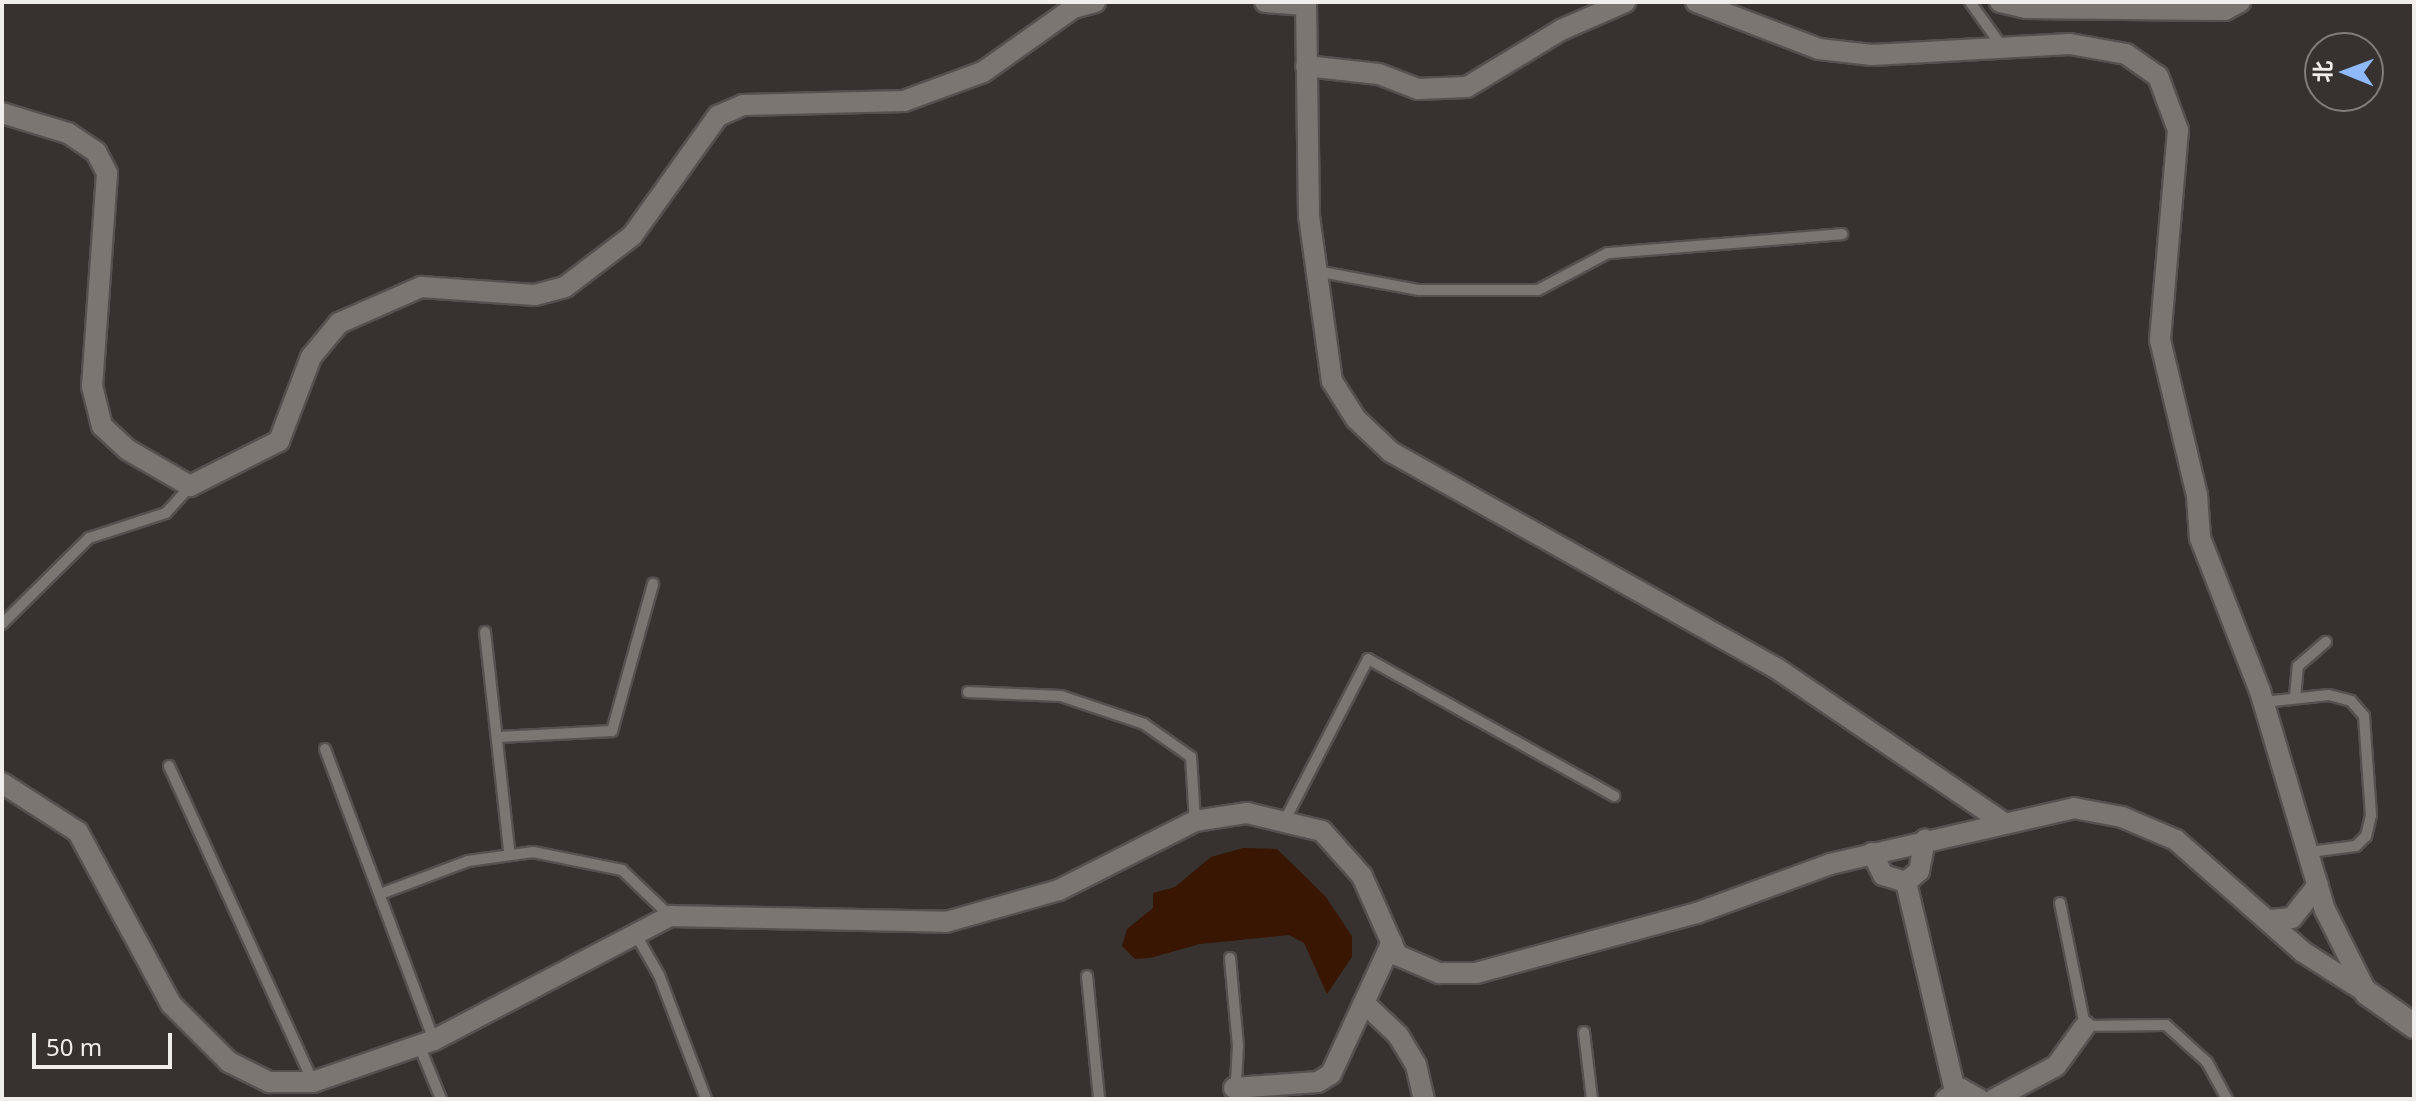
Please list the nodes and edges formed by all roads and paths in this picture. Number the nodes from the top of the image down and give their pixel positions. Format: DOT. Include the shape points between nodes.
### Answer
graph roads {
  1 [pos="1095,2"];
  2 [pos="1265,2"];
  3 [pos="1625,2"];
  4 [pos="1696,2"];
  5 [pos="1970,2"];
  6 [pos="2000,2"];
  7 [pos="2240,2"];
  8 [pos="1306,3"];
  9 [pos="2003,48"];
  10 [pos="1306,66"];
  11 [pos="2,113"];
  12 [pos="1842,234"];
  13 [pos="1316,271"];
  14 [pos="190,486"];
  15 [pos="653,584"];
  16 [pos="2,624"];
  17 [pos="485,632"];
  18 [pos="2326,642"];
  19 [pos="968,692"];
  20 [pos="2295,698"];
  21 [pos="2264,702"];
  22 [pos="499,737"];
  23 [pos="325,749"];
  24 [pos="169,766"];
  25 [pos="2,783"];
  26 [pos="1614,796"];
  27 [pos="1286,818"];
  28 [pos="1195,821"];
  29 [pos="2001,821"];
  30 [pos="1925,840"];
  31 [pos="509,851"];
  32 [pos="2309,852"];
  33 [pos="1872,853"];
  34 [pos="1906,882"];
  35 [pos="2318,885"];
  36 [pos="383,893"];
  37 [pos="2060,903"];
  38 [pos="670,916"];
  39 [pos="2269,920"];
  40 [pos="635,933"];
  41 [pos="1392,942"];
  42 [pos="1230,958"];
  43 [pos="1087,976"];
  44 [pos="2367,993"];
  45 [pos="1364,1003"];
  46 [pos="2085,1026"];
  47 [pos="2414,1026"];
  48 [pos="1584,1032"];
  49 [pos="426,1042"];
  50 [pos="313,1082"];
  51 [pos="287,1091"];
  52 [pos="1235,1093"];
  53 [pos="1951,1095"];
  54 [pos="1596,1098"];
  55 [pos="441,1099"];
  56 [pos="706,1099"];
  57 [pos="1099,1099"];
  58 [pos="1424,1099"];
  59 [pos="1979,1099"];
  60 [pos="1994,1099"];
  61 [pos="2227,1099"];
  1 -- 14 [label="street" via="1073,8 983,72 904,101 743,105 718,116 632,236 565,287 535,295 421,287 339,323 311,357 279,441"];
  2 -- 8 [label="street"];
  3 -- 10 [label="street" via="1561,30 1467,87 1418,89 1379,74"];
  4 -- 9 [label="street" via="1819,49 1872,55"];
  5 -- 9 [label="lane"];
  6 -- 7 [label="street" via="2026,8 2225,10"];
  8 -- 10 [label="street"];
  9 -- 21 [label="street" via="2070,44 2126,54 2158,76 2178,130 2160,340 2165,373 2197,495 2200,538"];
  10 -- 13 [label="street" via="1309,216"];
  11 -- 14 [label="street" via="68,133 96,152 107,173 109,216 92,386 102,426 128,450"];
  12 -- 13 [label="lane" via="1608,253 1538,290 1419,290"];
  13 -- 29 [label="street" via="1332,381 1356,419 1391,452 1776,668"];
  14 -- 16 [label="lane" via="166,513 89,538"];
  15 -- 22 [label="lane" via="612,731"];
  17 -- 22 [label="lane"];
  18 -- 20 [label="lane" via="2298,666"];
  19 -- 28 [label="lane" via="1061,696 1144,724 1191,757"];
  20 -- 21 [label="lane"];
  20 -- 32 [label="lane" via="2329,695 2351,701 2364,716 2371,815 2366,836 2356,846"];
  21 -- 32 [label="street"];
  22 -- 31 [label="lane"];
  23 -- 36 [label="lane"];
  24 -- 50 [label="lane"];
  25 -- 51 [label="street" via="86,841 171,1004 229,1062"];
  26 -- 27 [label="lane" via="1368,659"];
  27 -- 28 [label="street" via="1247,813"];
  27 -- 41 [label="street" via="1322,831 1339,846 1362,876"];
  28 -- 38 [label="street" via="1059,890 946,922"];
  29 -- 30 [label="street"];
  29 -- 39 [label="street" via="2074,808 2122,817 2176,840"];
  30 -- 33 [label="street"];
  30 -- 34 [label="street" via="1919,871"];
  31 -- 36 [label="lane"];
  31 -- 38 [label="lane" via="622,870"];
  32 -- 35 [label="street"];
  33 -- 34 [label="street" via="1883,875"];
  33 -- 41 [label="street" via="1784,877 1697,913 1476,973 1415,968"];
  34 -- 53 [label="street"];
  35 -- 39 [label="street" via="2292,918"];
  35 -- 44 [label="street"];
  36 -- 49 [label="lane"];
  37 -- 46 [label="lane"];
  38 -- 40 [label="street"];
  39 -- 44 [label="street" via="2303,952"];
  40 -- 49 [label="street"];
  40 -- 56 [label="lane" via="659,975"];
  41 -- 45 [label="street"];
  42 -- 52 [label="lane" via="1238,1046"];
  43 -- 57 [label="lane"];
  44 -- 47 [label="street"];
  45 -- 52 [label="street" via="1331,1074 1318,1082"];
  45 -- 58 [label="street" via="1398,1035 1416,1065"];
  46 -- 60 [label="street" via="2056,1066"];
  46 -- 61 [label="lane" via="2166,1025 2207,1062"];
  48 -- 54 [label="lane"];
  49 -- 50 [label="street"];
  49 -- 55 [label="lane"];
  50 -- 51 [label="street"];
  53 -- 59 [label="street" via="1968,1090"];
}
